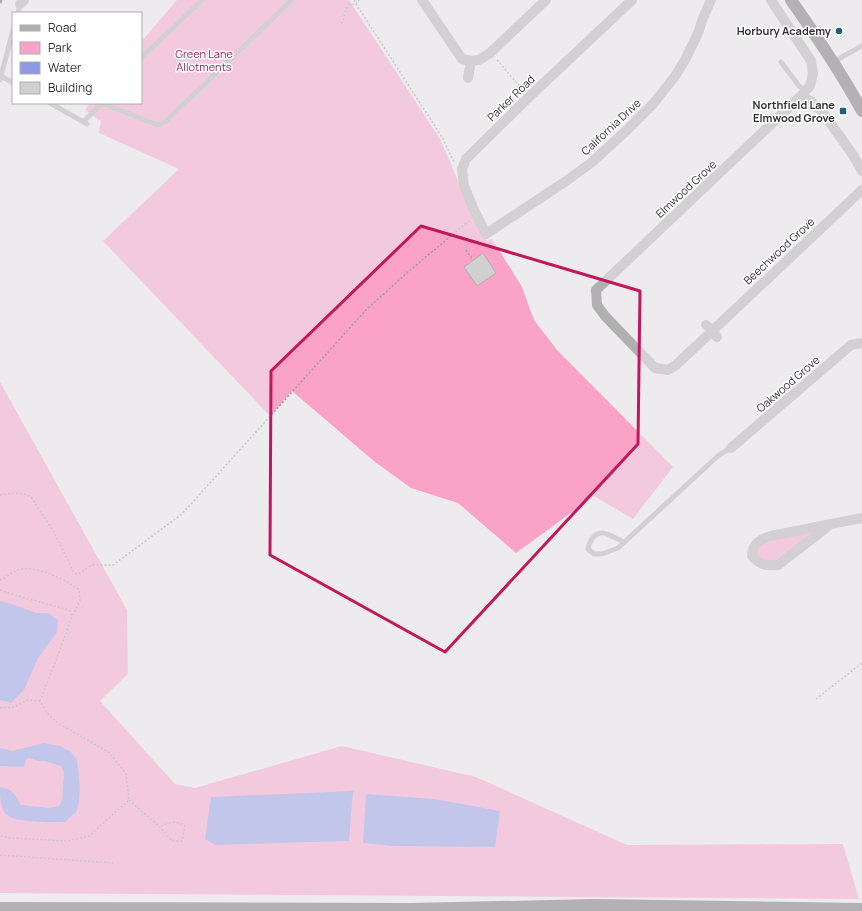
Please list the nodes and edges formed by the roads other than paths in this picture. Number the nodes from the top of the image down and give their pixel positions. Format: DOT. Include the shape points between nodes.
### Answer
graph roads {
  1 [pos="202,0"];
  2 [pos="292,0"];
  3 [pos="422,0"];
  4 [pos="546,0"];
  5 [pos="632,0"];
  6 [pos="711,0"];
  7 [pos="771,0"];
  8 [pos="791,0"];
  9 [pos="12,34"];
  10 [pos="862,46"];
  11 [pos="142,57"];
  12 [pos="471,61"];
  13 [pos="781,62"];
  14 [pos="833,62"];
  15 [pos="0,78"];
  16 [pos="468,78"];
  17 [pos="12,83"];
  18 [pos="804,93"];
  19 [pos="52,104"];
  20 [pos="102,104"];
  21 [pos="106,104"];
  22 [pos="862,111"];
  23 [pos="862,171"];
  24 [pos="862,190"];
  25 [pos="476,215"];
  26 [pos="596,305"];
  27 [pos="862,343"];
  28 [pos="731,448"];
  29 [pos="862,518"];
  30 [pos="830,524"];
  31 [pos="624,542"];
  32 [pos="0,908"];
  33 [pos="862,909"];
  1 -- 11 [label="lane"];
  2 -- 21 [label="lane" via="165,122 158,125"];
  3 -- 12 [label="street" via="462,59"];
  4 -- 12 [label="street" via="490,53 479,60"];
  5 -- 25 [label="street, Parker Road" via="466,159 462,169 464,186"];
  6 -- 25 [label="street, California Drive" via="698,33 676,75 653,104 626,131 566,181 486,234"];
  7 -- 18 [label="street" via="811,61 813,73 810,86"];
  8 -- 14 [label="highway"];
  9 -- 15 [label="lane"];
  10 -- 14 [label="lane"];
  12 -- 16 [label="street"];
  13 -- 18 [label="lane"];
  14 -- 22 [label="highway"];
  15 -- 17 [label="lane"];
  18 -- 23 [label="street" via="821,110"];
  18 -- 26 [label="street, Elmwood Grove" via="596,290"];
  19 -- 20 [label="lane" via="86,122"];
  24 -- 26 [label="street, Beechwood Grove" via="668,370 655,368"];
  27 -- 28 [label="street, Oakwood Grove" via="851,345"];
  28 -- 31 [label="lane" via="719,455"];
  29 -- 30 [label="street"];
  30 -- 30 [label="street" via="778,565 768,566 752,556 752,550 763,538"];
  31 -- 31 [label="lane" via="618,548 602,554 594,554 588,549 594,537 602,533"];
  32 -- 33 [label="highway" via="411,910 594,905"];
}
